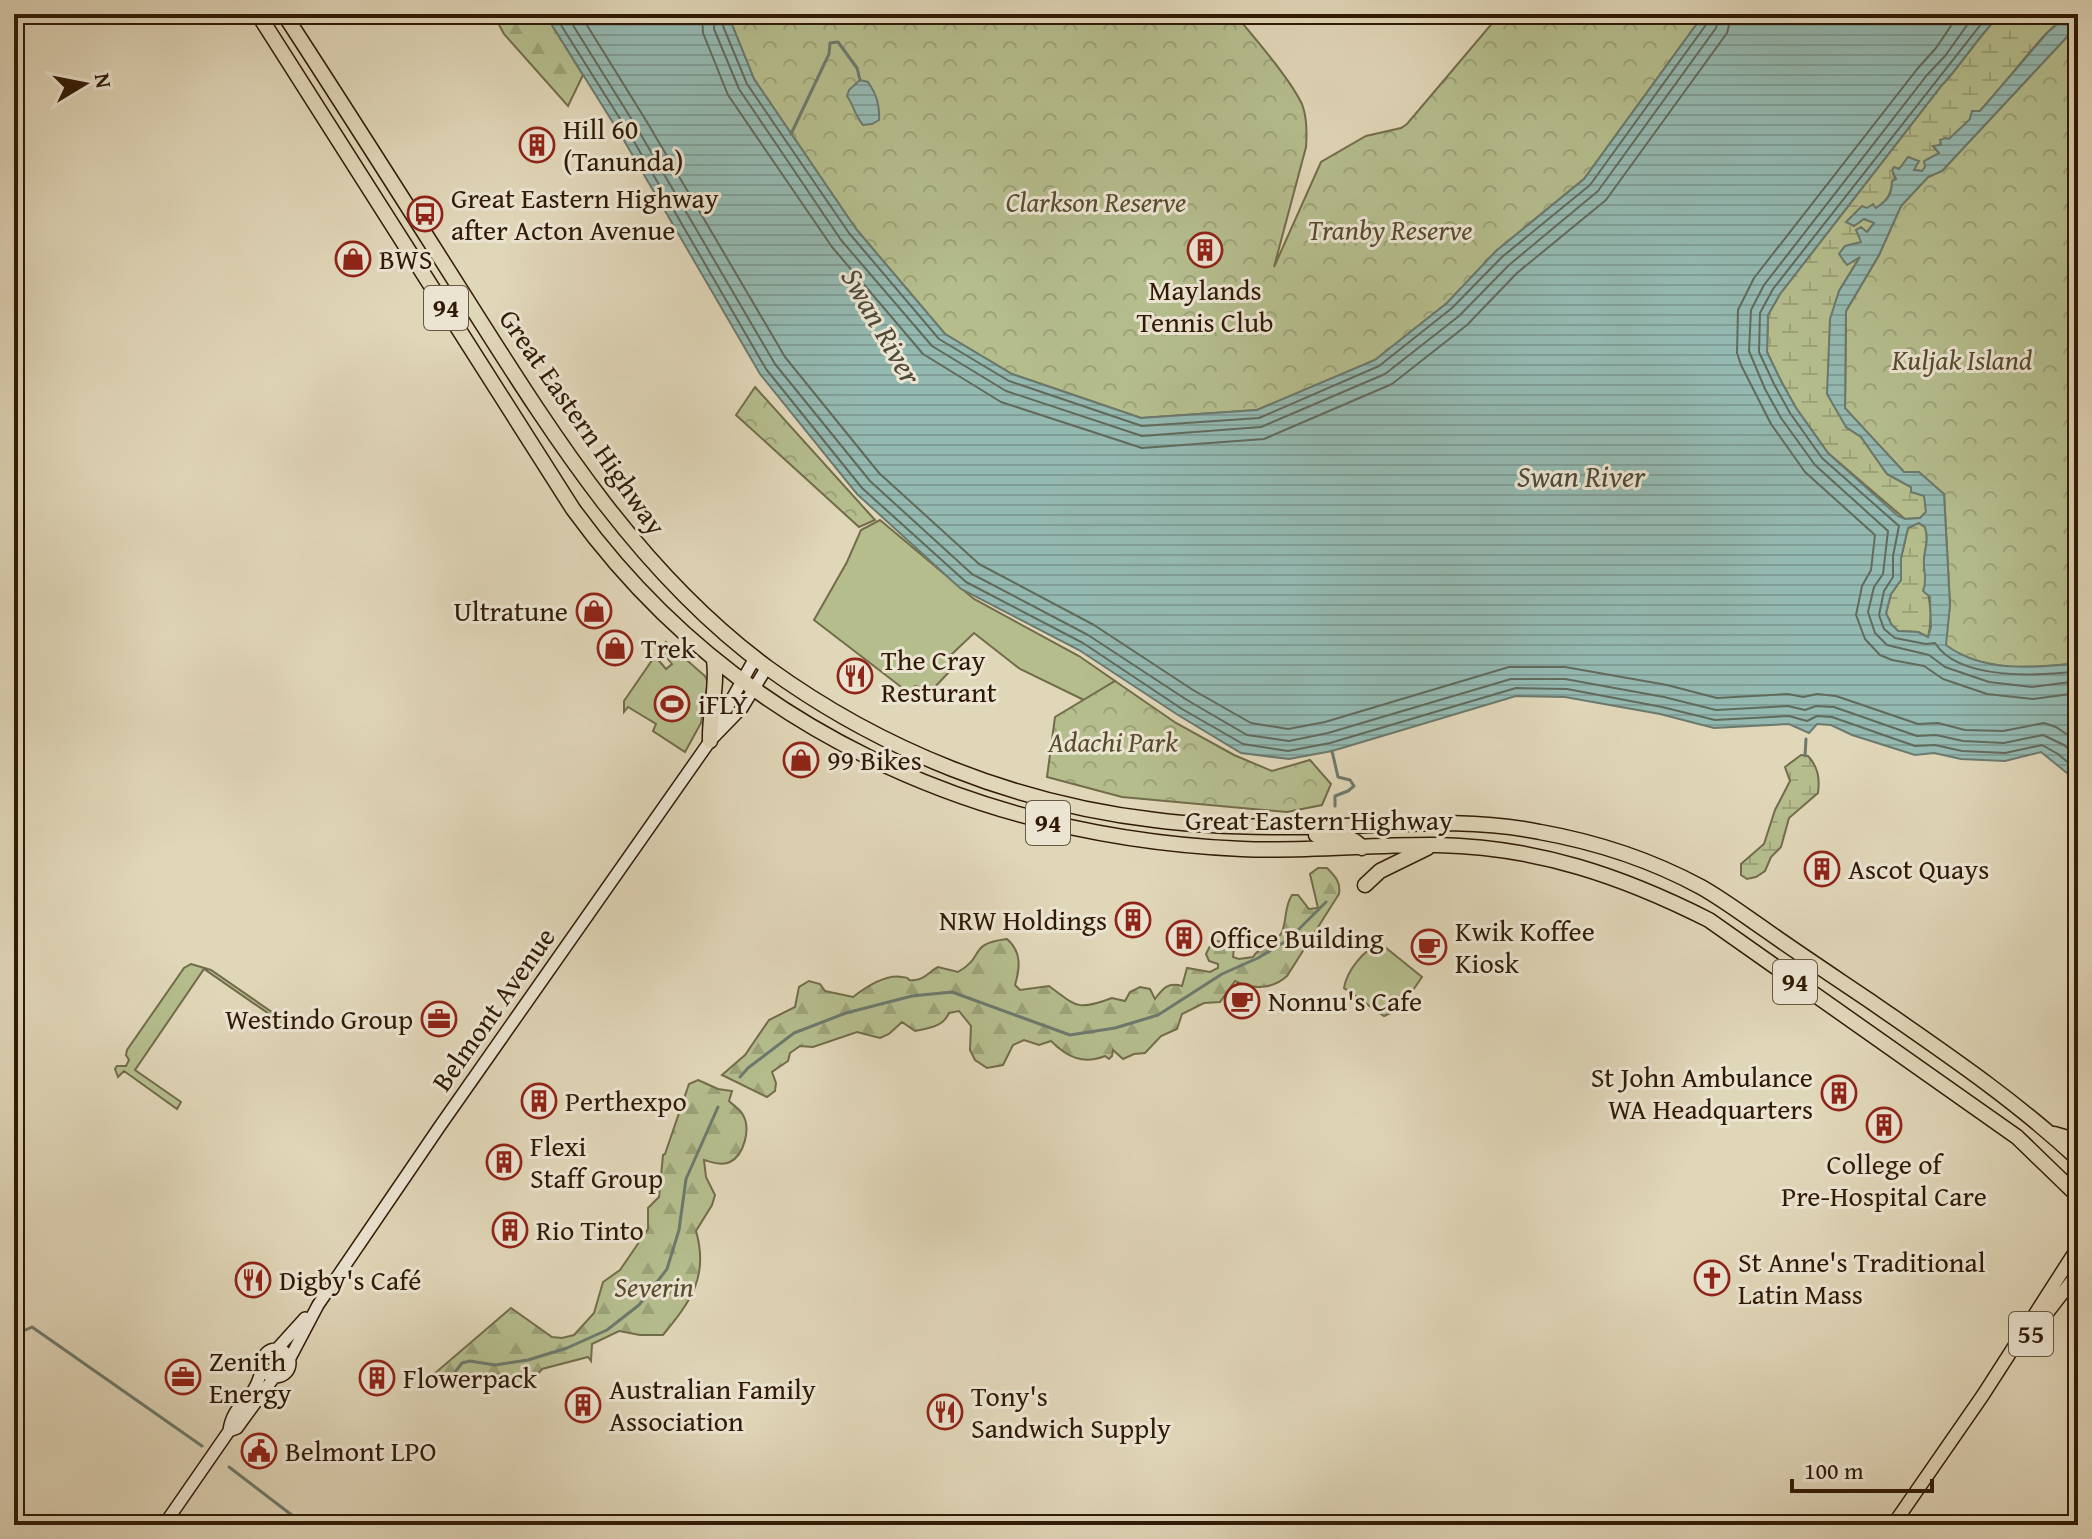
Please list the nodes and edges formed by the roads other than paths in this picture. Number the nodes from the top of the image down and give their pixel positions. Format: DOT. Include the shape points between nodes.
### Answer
graph roads {
  1 [pos="258,14"];
  2 [pos="284,14"];
  3 [pos="714,660"];
  4 [pos="761,662"];
  5 [pos="748,685"];
  6 [pos="710,741"];
  7 [pos="1297,828"];
  8 [pos="1435,845"];
  9 [pos="1362,848"];
  10 [pos="1365,885"];
  11 [pos="2050,1133"];
  12 [pos="2078,1141"];
  13 [pos="2078,1159"];
  14 [pos="2078,1196"];
  15 [pos="2078,1247"];
  16 [pos="2078,1273"];
  17 [pos="317,1306"];
  18 [pos="277,1349"];
  19 [pos="289,1360"];
  20 [pos="263,1368"];
  21 [pos="275,1376"];
  22 [pos="1983,1395"];
  23 [pos="229,1431"];
  24 [pos="164,1525"];
  25 [pos="1893,1525"];
  1 -- 3 [label="highway, Great Eastern Highway / 94" via="573,509 644,595"];
  2 -- 4 [label="highway, Great Eastern Highway / 94" via="522,388 595,493 660,573"];
  3 -- 5 [label="highway, Great Eastern Highway / 94"];
  3 -- 6 [label="highway"];
  4 -- 5 [label="main road, Belmont Avenue"];
  4 -- 7 [label="highway, Great Eastern Highway / 94" via="884,739 1033,796 1155,820"];
  5 -- 6 [label="main road, Belmont Avenue" via="742,708"];
  5 -- 9 [label="highway, Great Eastern Highway / 94" via="874,760 948,791 1054,825 1168,844"];
  6 -- 17 [label="main road, Belmont Avenue"];
  7 -- 9 [label="highway" via="1317,836 1354,839"];
  7 -- 11 [label="highway, Great Eastern Highway / 94" via="1501,825 1568,837 1643,861 1732,905 1980,1077"];
  8 -- 9 [label="highway, Great Eastern Highway / 94"];
  8 -- 10 [label="highway" via="1380,871"];
  8 -- 14 [label="highway, Great Eastern Highway / 94" via="1531,854 1579,865 1709,920 2017,1137"];
  11 -- 12 [label="highway"];
  11 -- 13 [label="highway, Great Eastern Highway / 94"];
  15 -- 22 [label="main road, 55"];
  16 -- 22 [label="main road, 55"];
  17 -- 18 [label="main road, Belmont Avenue"];
  17 -- 19 [label="main road, Belmont Avenue"];
  18 -- 19 [label="main road"];
  18 -- 20 [label="main road" via="266,1353"];
  19 -- 21 [label="main road" via="287,1371"];
  20 -- 21 [label="main road"];
  20 -- 23 [label="main road"];
  21 -- 23 [label="main road" via="237,1428"];
  22 -- 25 [label="main road, 55"];
  23 -- 24 [label="main road"];
}
